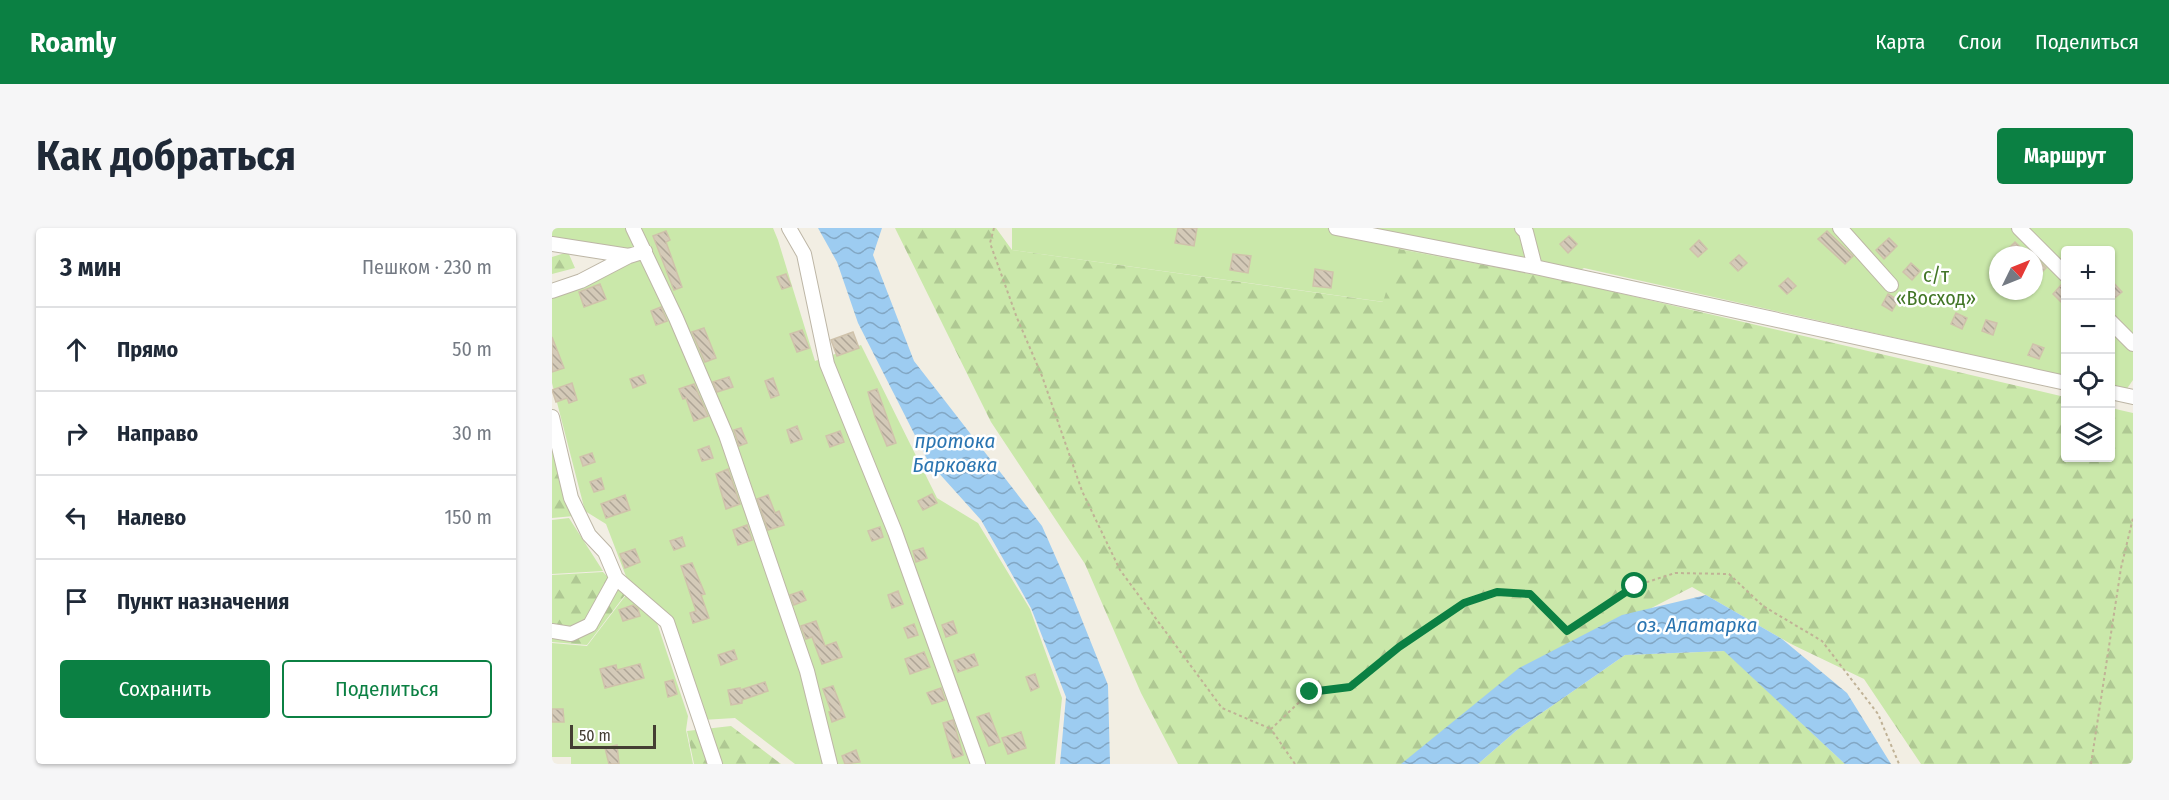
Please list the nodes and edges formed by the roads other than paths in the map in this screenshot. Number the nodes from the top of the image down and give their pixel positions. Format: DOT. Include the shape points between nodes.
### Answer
graph roads {
  1 [pos="633,228"];
  2 [pos="789,228"];
  3 [pos="1338,228"];
  4 [pos="1522,228"];
  5 [pos="1840,228"];
  6 [pos="2019,228"];
  7 [pos="552,244"];
  8 [pos="645,251"];
  9 [pos="629,256"];
  10 [pos="1534,267"];
  11 [pos="2061,270"];
  12 [pos="1891,285"];
  13 [pos="552,291"];
  14 [pos="2115,326"];
  15 [pos="2133,344"];
  16 [pos="2061,382"];
  17 [pos="2115,392"];
  18 [pos="2131,394"];
  19 [pos="552,417"];
  20 [pos="616,578"];
  21 [pos="552,631"];
  22 [pos="715,764"];
  23 [pos="830,764"];
  24 [pos="978,764"];
  1 -- 8 [label="street"];
  2 -- 24 [label="street" via="804,254 826,364 895,532"];
  3 -- 10 [label="street"];
  4 -- 10 [label="street"];
  5 -- 12 [label="street"];
  6 -- 11 [label="street"];
  7 -- 9 [label="street"];
  8 -- 9 [label="street"];
  8 -- 23 [label="street" via="726,435 807,671"];
  9 -- 13 [label="street"];
  10 -- 16 [label="street"];
  14 -- 15 [label="street"];
  17 -- 18 [label="street"];
  19 -- 20 [label="street" via="571,498 589,535 605,552"];
  20 -- 21 [label="street" via="591,625 571,634"];
  20 -- 22 [label="street" via="667,622"];
}
